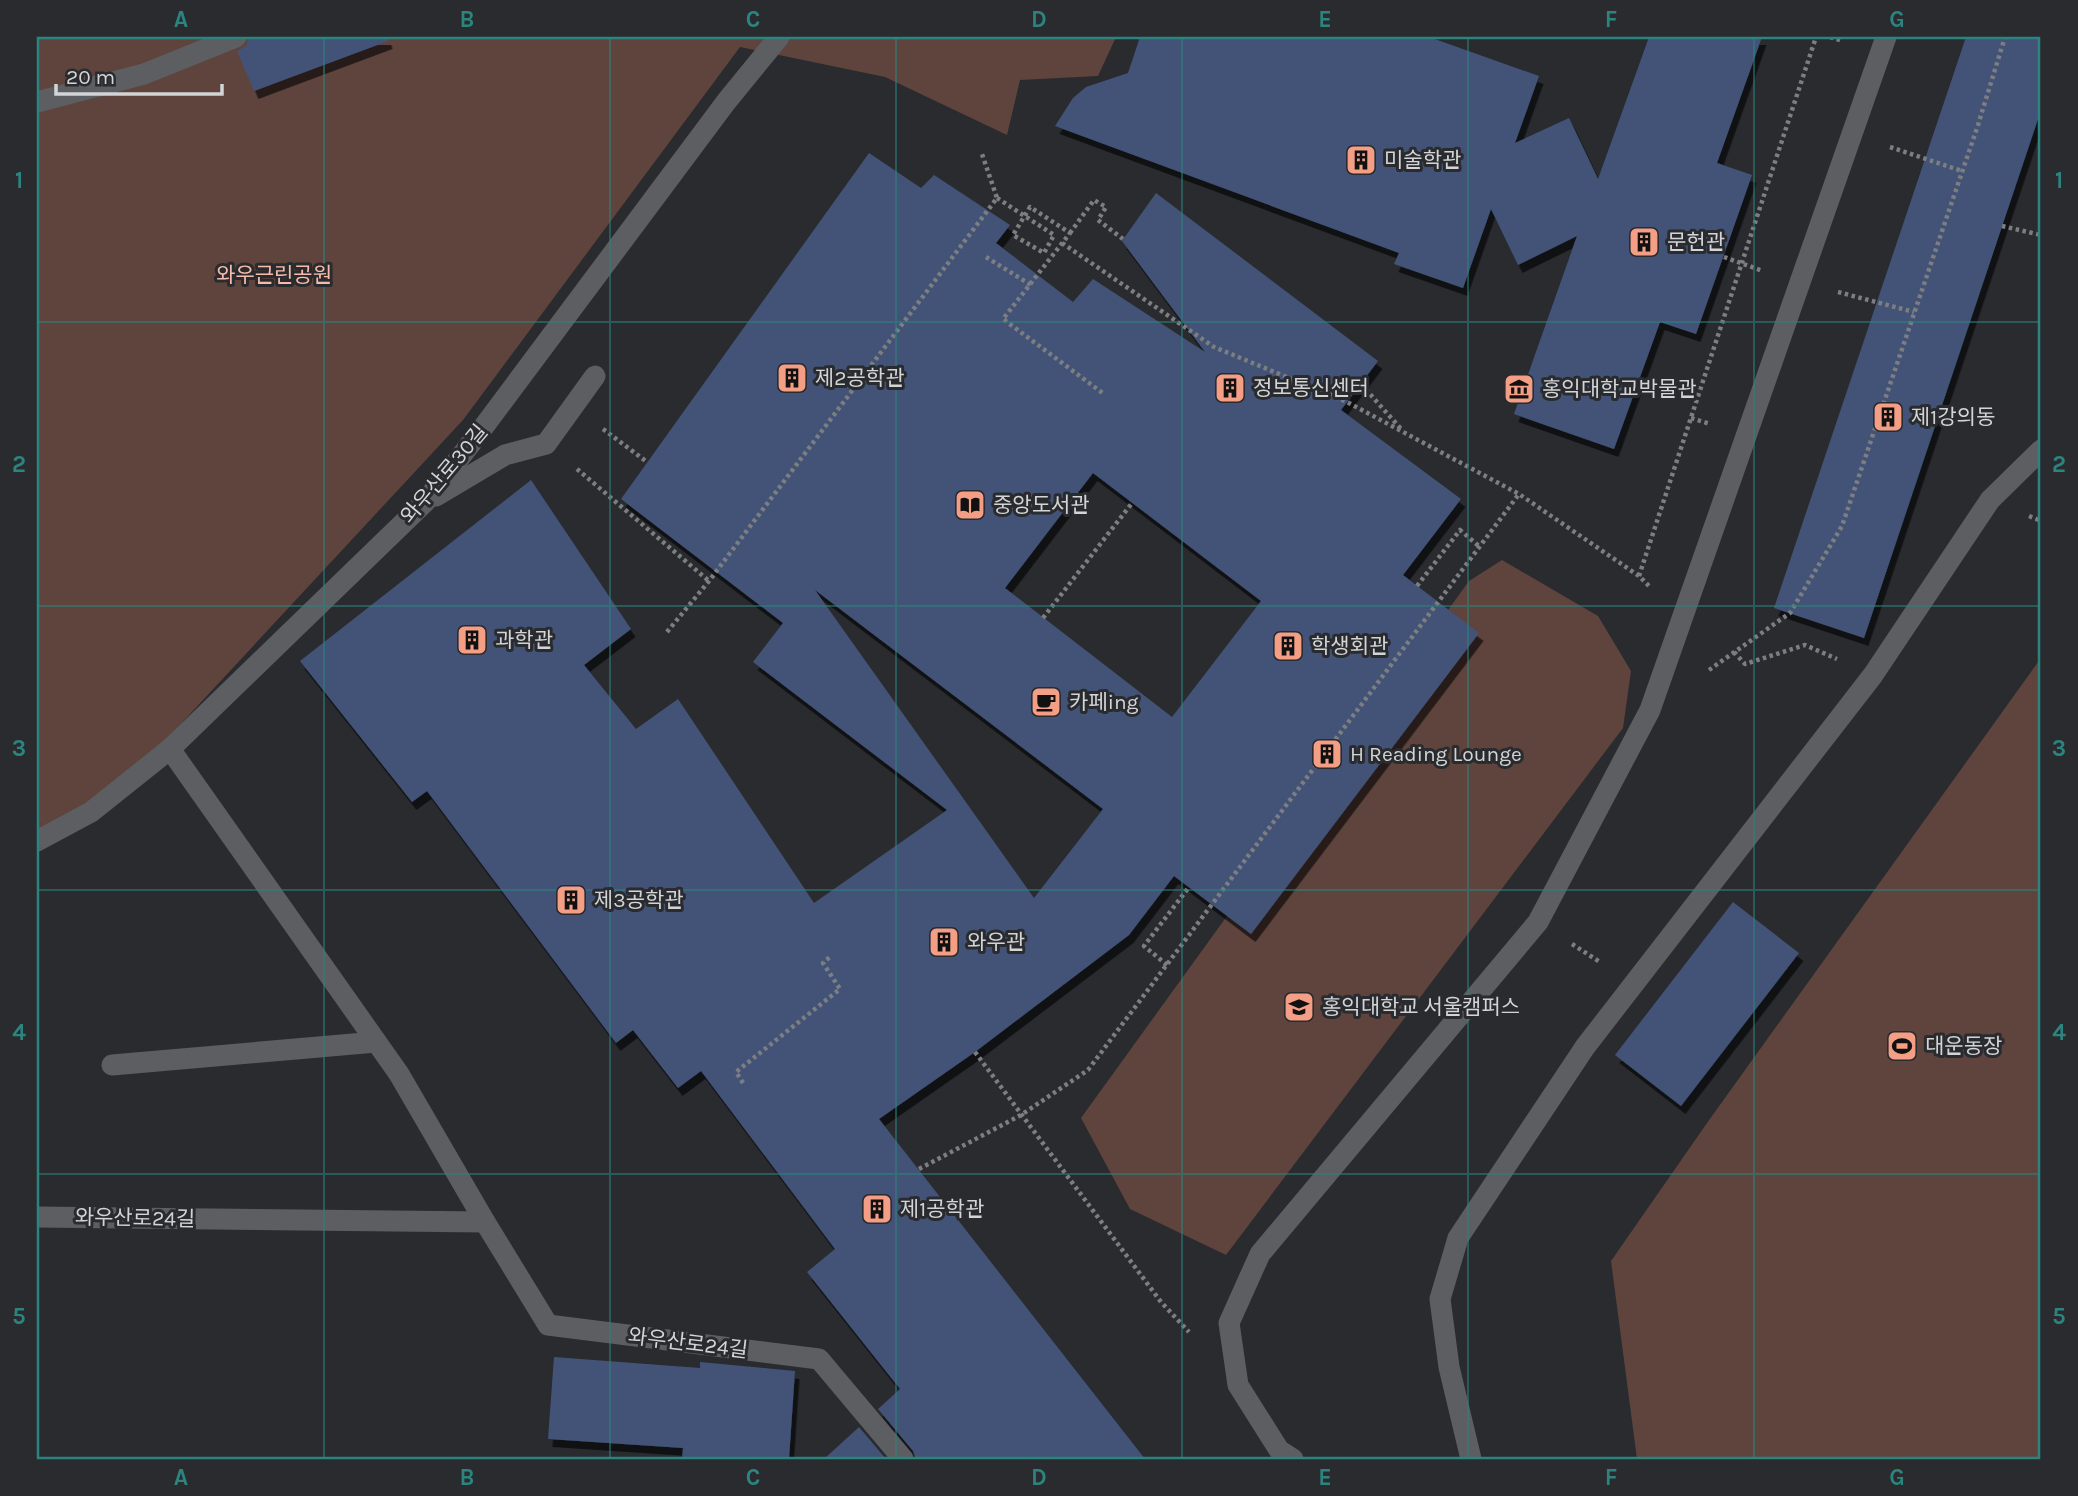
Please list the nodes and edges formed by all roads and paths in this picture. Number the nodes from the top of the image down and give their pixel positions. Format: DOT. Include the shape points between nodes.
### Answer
graph roads {
  1 [pos="236,37"];
  2 [pos="779,37"];
  3 [pos="1816,37"];
  4 [pos="1886,37"];
  5 [pos="2006,37"];
  6 [pos="37,102"];
  7 [pos="1852,135"];
  8 [pos="982,154"];
  9 [pos="1962,171"];
  10 [pos="997,198"];
  11 [pos="2002,226"];
  12 [pos="1070,233"];
  13 [pos="2041,235"];
  14 [pos="1123,239"];
  15 [pos="1062,243"];
  16 [pos="986,257"];
  17 [pos="1031,285"];
  18 [pos="595,376"];
  19 [pos="1361,384"];
  20 [pos="1104,394"];
  21 [pos="573,407"];
  22 [pos="1405,433"];
  23 [pos="546,444"];
  24 [pos="2041,450"];
  25 [pos="647,462"];
  26 [pos="1520,494"];
  27 [pos="425,502"];
  28 [pos="1132,503"];
  29 [pos="1480,547"];
  30 [pos="1639,576"];
  31 [pos="709,581"];
  32 [pos="1417,586"];
  33 [pos="1043,618"];
  34 [pos="1684,619"];
  35 [pos="667,632"];
  36 [pos="1734,652"];
  37 [pos="1872,675"];
  38 [pos="1650,710"];
  39 [pos="170,750"];
  40 [pos="37,841"];
  41 [pos="1189,887"];
  42 [pos="1538,922"];
  43 [pos="831,956"];
  44 [pos="1167,965"];
  45 [pos="1633,983"];
  46 [pos="376,1042"];
  47 [pos="975,1052"];
  48 [pos="112,1065"];
  49 [pos="743,1083"];
  50 [pos="1021,1115"];
  51 [pos="919,1169"];
  52 [pos="37,1217"];
  53 [pos="485,1222"];
  54 [pos="1238,1385"];
  55 [pos="903,1459"];
  56 [pos="1293,1459"];
  57 [pos="1471,1459"];
  1 -- 6 [label="street" via="144,74"];
  2 -- 27 [label="street, 와우산로30길"];
  3 -- 30 [label="path"];
  4 -- 7 [label="street"];
  5 -- 9 [label="path"];
  7 -- 9 [label="path"];
  7 -- 34 [label="street"];
  8 -- 10 [label="path"];
  9 -- 36 [label="path" via="1842,526 1790,613"];
  10 -- 12 [label="path" via="1009,205 1020,213 1031,220 1054,234 1044,253 1013,235 1019,225 1025,216 1030,207"];
  10 -- 31 [label="path"];
  11 -- 13 [label="path"];
  12 -- 14 [label="path" via="1094,201 1106,207 1098,220"];
  12 -- 15 [label="path"];
  15 -- 17 [label="path"];
  15 -- 22 [label="path" via="1214,347 1347,402"];
  16 -- 17 [label="path"];
  17 -- 20 [label="path" via="1003,319"];
  18 -- 21 [label="street"];
  19 -- 22 [label="path"];
  21 -- 23 [label="street"];
  21 -- 25 [label="path"];
  22 -- 26 [label="path"];
  23 -- 27 [label="street" via="505,455"];
  23 -- 31 [label="path"];
  24 -- 37 [label="street" via="1990,500"];
  26 -- 29 [label="path"];
  26 -- 30 [label="path"];
  27 -- 39 [label="street, 와우산로30길"];
  28 -- 33 [label="path"];
  29 -- 32 [label="path" via="1460,530"];
  29 -- 44 [label="path"];
  30 -- 34 [label="path"];
  31 -- 35 [label="path"];
  34 -- 38 [label="street"];
  36 -- 37 [label="path" via="1745,664 1805,645"];
  36 -- 38 [label="path"];
  37 -- 45 [label="street"];
  38 -- 42 [label="street"];
  39 -- 40 [label="street, 와우산로30길" via="91,812"];
  39 -- 46 [label="street, 와우산로24길"];
  41 -- 44 [label="path" via="1144,946"];
  42 -- 45 [label="path"];
  42 -- 54 [label="street" via="1260,1254 1229,1322"];
  43 -- 49 [label="path" via="823,963 840,989 736,1072"];
  44 -- 50 [label="path" via="1088,1070"];
  45 -- 57 [label="street" via="1585,1046 1458,1238 1440,1298 1449,1367"];
  46 -- 48 [label="street"];
  46 -- 53 [label="street, 와우산로24길"];
  47 -- 50 [label="path"];
  50 -- 51 [label="path"];
  50 -- 54 [label="path" via="1161,1302"];
  52 -- 53 [label="street, 와우산로24길"];
  53 -- 55 [label="street, 와우산로24길" via="548,1325 819,1359"];
  54 -- 56 [label="street" via="1279,1450"];
}
